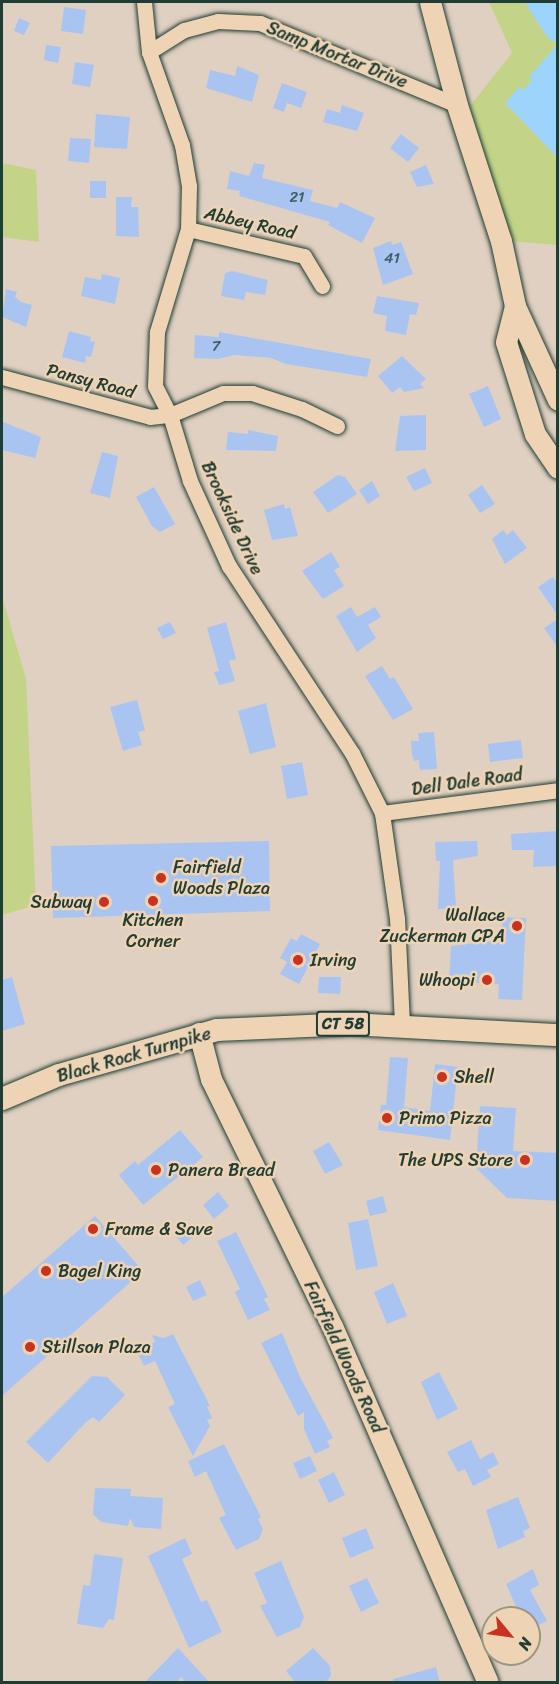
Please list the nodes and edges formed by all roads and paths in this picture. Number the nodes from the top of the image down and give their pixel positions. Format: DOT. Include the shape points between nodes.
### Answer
graph roads {
  1 [pos="144,2"];
  2 [pos="430,2"];
  3 [pos="149,52"];
  4 [pos="457,105"];
  5 [pos="188,229"];
  6 [pos="322,286"];
  7 [pos="515,306"];
  8 [pos="2,377"];
  9 [pos="558,400"];
  10 [pos="170,416"];
  11 [pos="337,426"];
  12 [pos="558,468"];
  13 [pos="558,790"];
  14 [pos="382,813"];
  15 [pos="402,1026"];
  16 [pos="199,1033"];
  17 [pos="558,1035"];
  18 [pos="2,1099"];
  19 [pos="488,1683"];
  1 -- 3 [label="street, Brookside Drive"];
  2 -- 4 [label="main road"];
  3 -- 4 [label="street, Samp Mortar Drive" via="184,30 218,21 260,23"];
  3 -- 5 [label="street, Brookside Drive" via="182,145 189,186"];
  4 -- 7 [label="main road" via="501,241"];
  5 -- 6 [label="street, Abbey Road" via="304,256"];
  5 -- 10 [label="street, Brookside Drive" via="157,332 155,386"];
  7 -- 9 [label="main road"];
  7 -- 12 [label="main road" via="506,342 536,434"];
  8 -- 10 [label="street, Pansy Road" via="150,417"];
  10 -- 11 [label="street" via="223,393 252,393 302,409"];
  10 -- 14 [label="street, Brookside Drive" via="190,481 229,566 352,753"];
  13 -- 14 [label="street, Dell Dale Road"];
  14 -- 15 [label="street, Brookside Drive" via="398,918"];
  15 -- 16 [label="main road, Black Rock Turnpike / CT 58" via="284,1026"];
  15 -- 17 [label="main road, Black Rock Turnpike / CT 58"];
  16 -- 18 [label="main road, Black Rock Turnpike / CT 58" via="59,1075"];
  16 -- 19 [label="main road, Fairfield Woods Road" via="211,1079 333,1328"];
}
